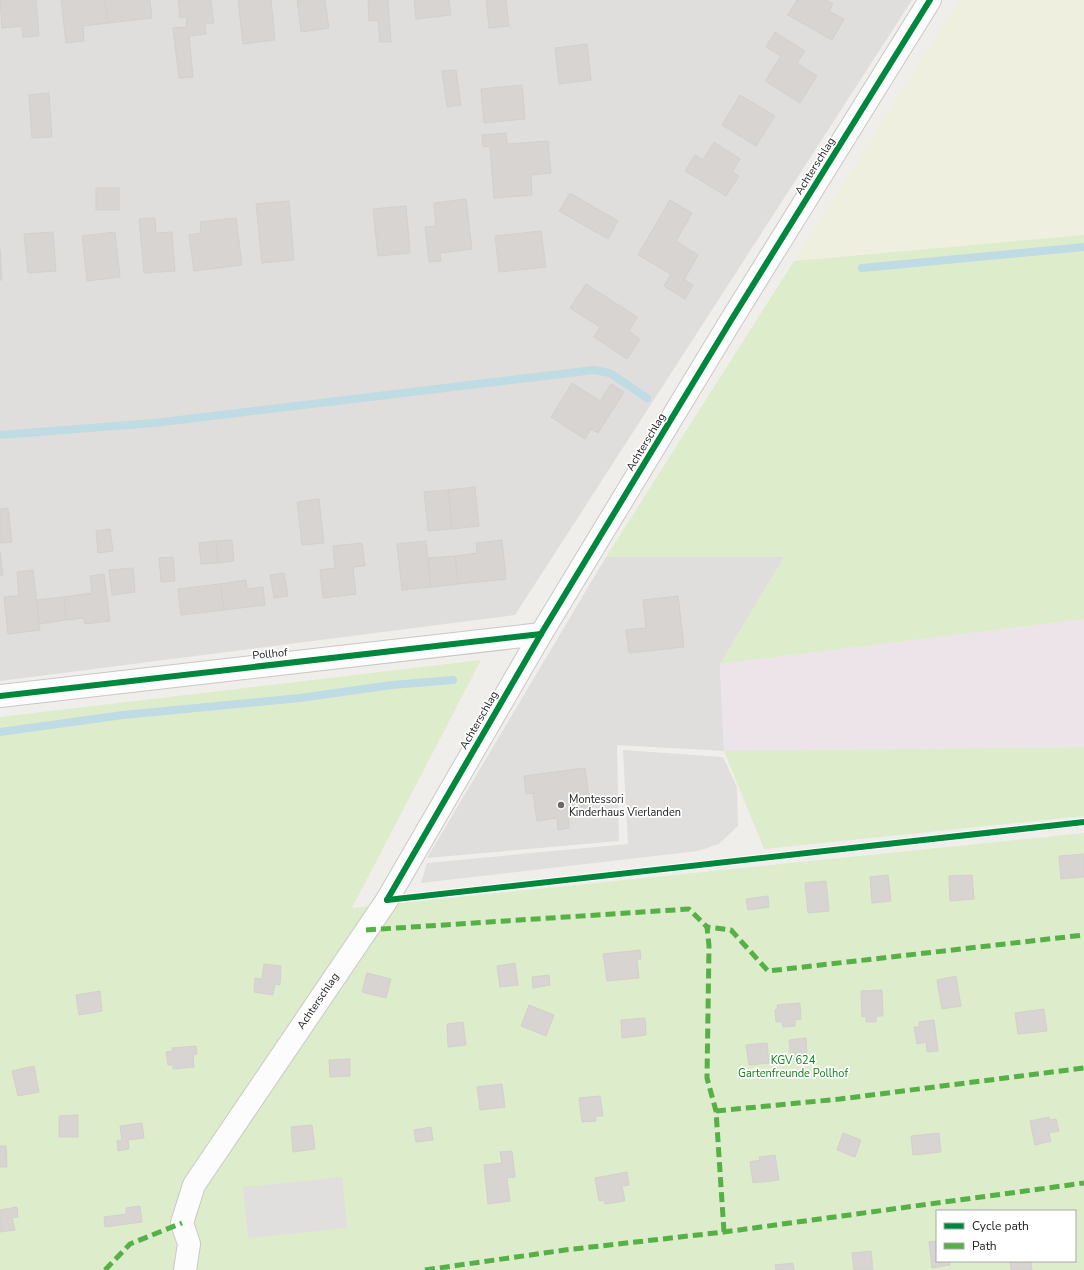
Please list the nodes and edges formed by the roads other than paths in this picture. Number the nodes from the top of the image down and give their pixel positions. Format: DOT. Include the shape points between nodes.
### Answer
graph roads {
  1 [pos="930,0"];
  2 [pos="541,634"];
  3 [pos="0,696"];
  4 [pos="185,1270"];
  1 -- 2 [label="street, Achterschlag" via="730,322"];
  2 -- 3 [label="street, Pollhof"];
  2 -- 4 [label="street, Achterschlag" via="387,900 194,1185 182,1223 189,1244"];
}
